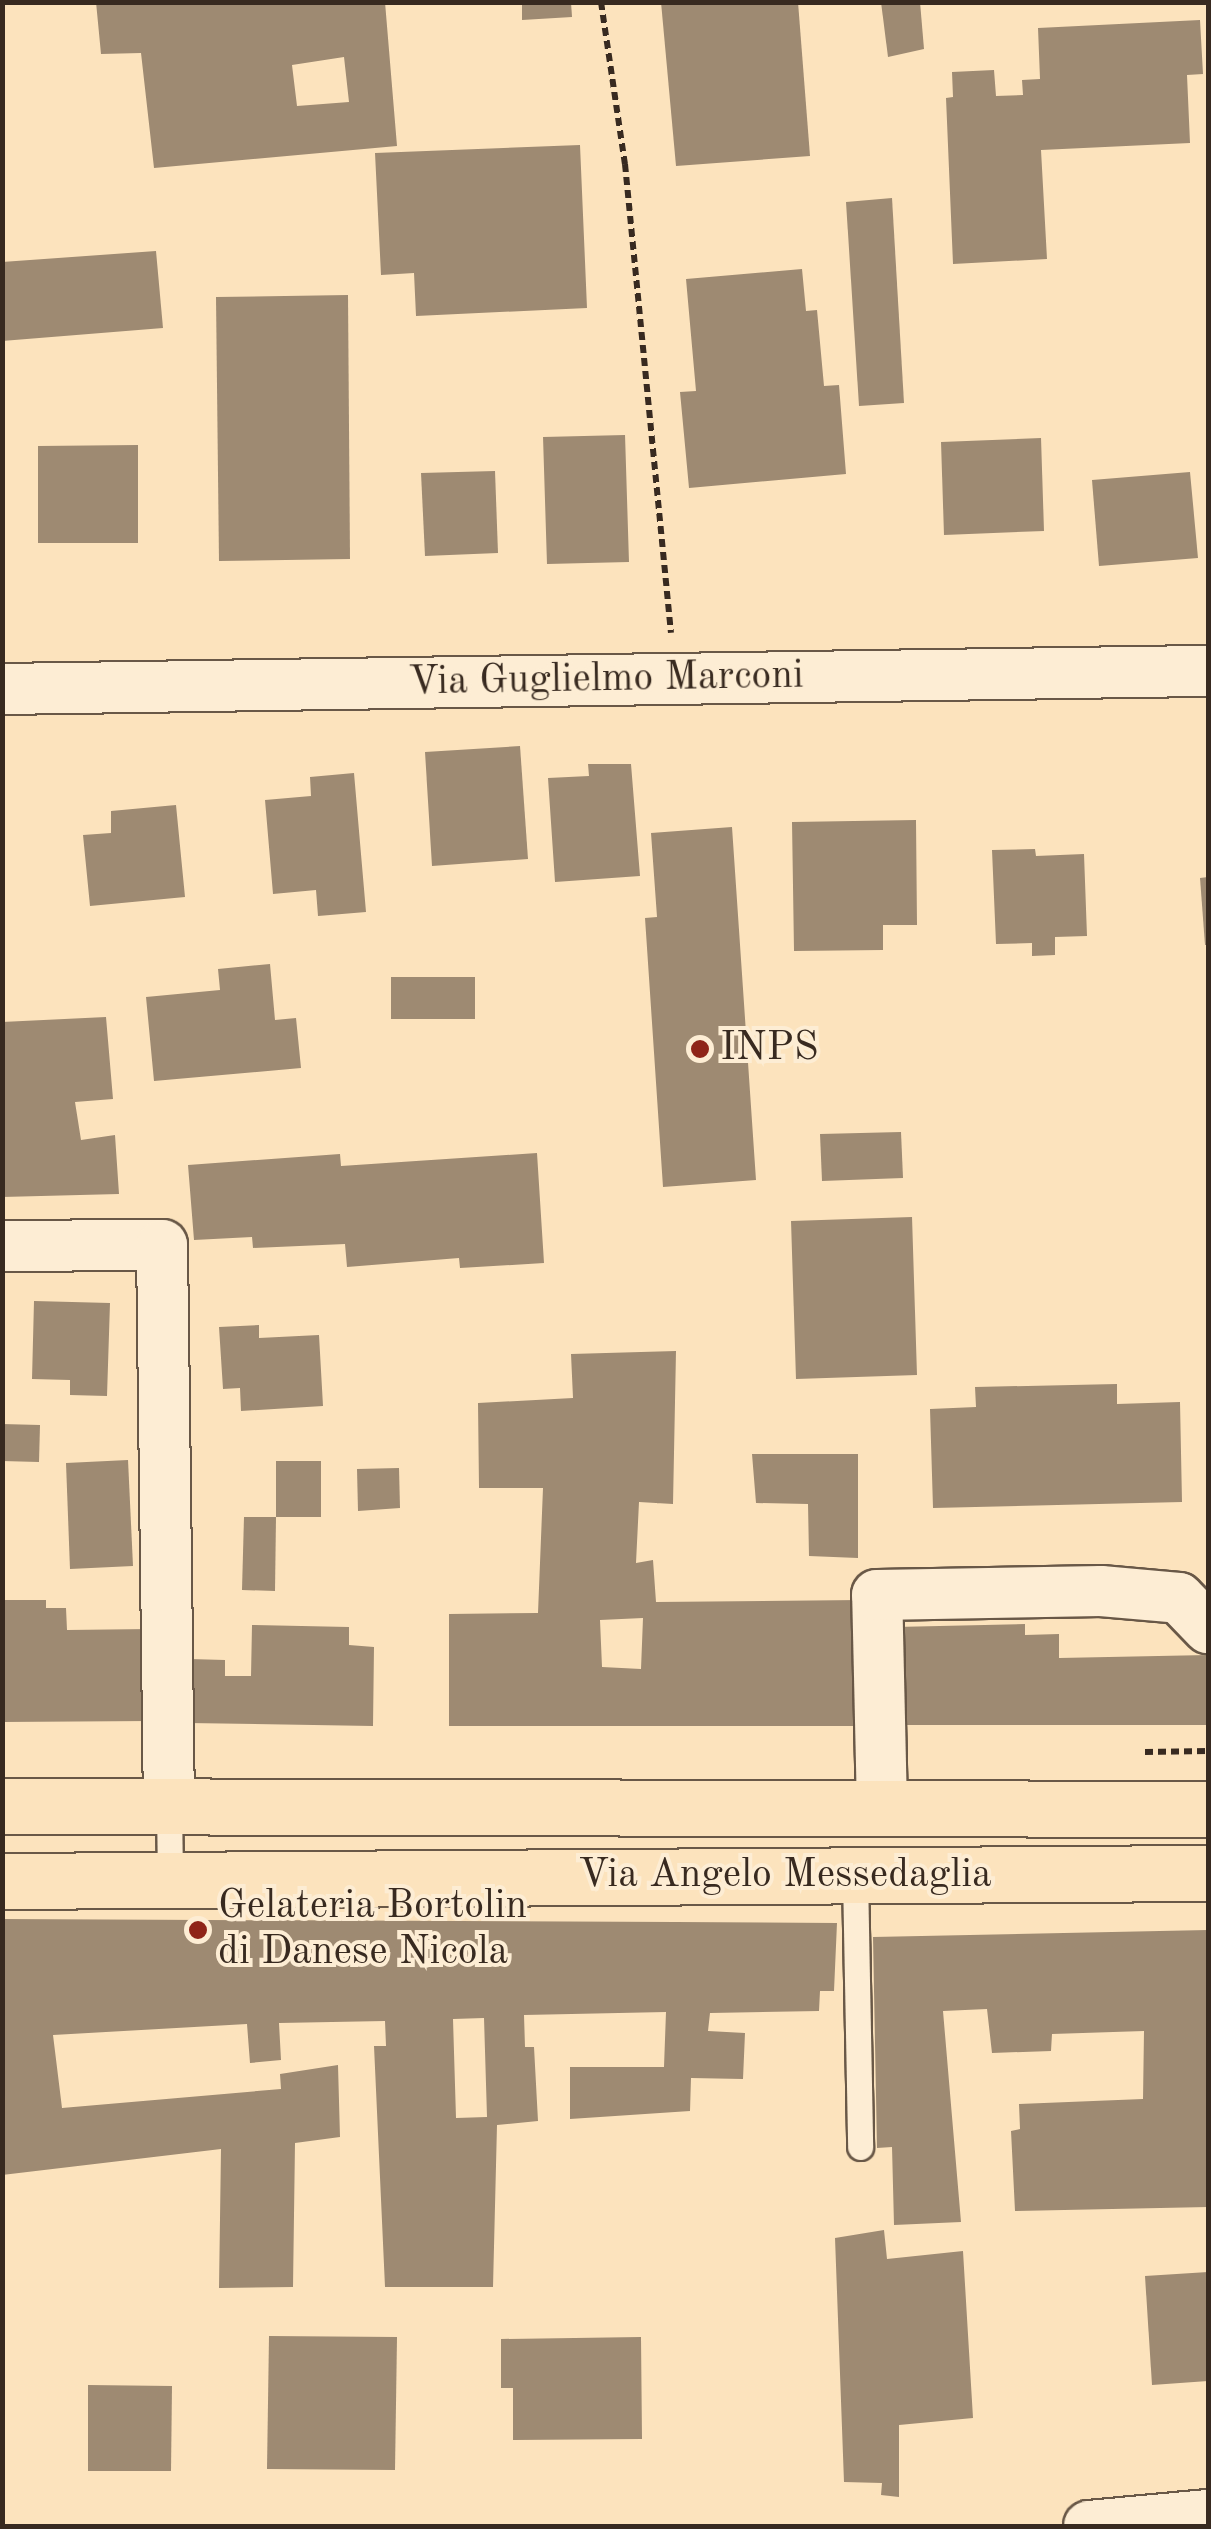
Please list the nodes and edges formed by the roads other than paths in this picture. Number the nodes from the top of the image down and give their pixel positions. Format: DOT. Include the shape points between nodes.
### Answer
graph roads {
  1 [pos="1208,671"];
  2 [pos="2,689"];
  3 [pos="2,1246"];
  4 [pos="1208,1628"];
  5 [pos="2,1806"];
  6 [pos="168,1806"];
  7 [pos="882,1808"];
  8 [pos="1208,1809"];
  9 [pos="1208,1873"];
  10 [pos="855,1876"];
  11 [pos="170,1880"];
  12 [pos="2,1881"];
  13 [pos="860,2147"];
  14 [pos="1208,2515"];
  15 [pos="1089,2526"];
  1 -- 2 [label="street, Via Guglielmo Marconi"];
  3 -- 6 [label="street" via="162,1245"];
  4 -- 7 [label="street, Via Angelo Messedaglia" via="1179,1598 1100,1590 877,1594"];
  5 -- 6 [label="main road, Via Angelo Messedaglia"];
  6 -- 7 [label="main road, Via Angelo Messedaglia"];
  6 -- 11 [label="lane"];
  7 -- 8 [label="main road, Via Angelo Messedaglia"];
  9 -- 10 [label="main road, Via Angelo Messedaglia"];
  10 -- 11 [label="main road, Via Angelo Messedaglia"];
  10 -- 13 [label="lane"];
  11 -- 12 [label="main road, Via Angelo Messedaglia"];
  14 -- 15 [label="street"];
}
